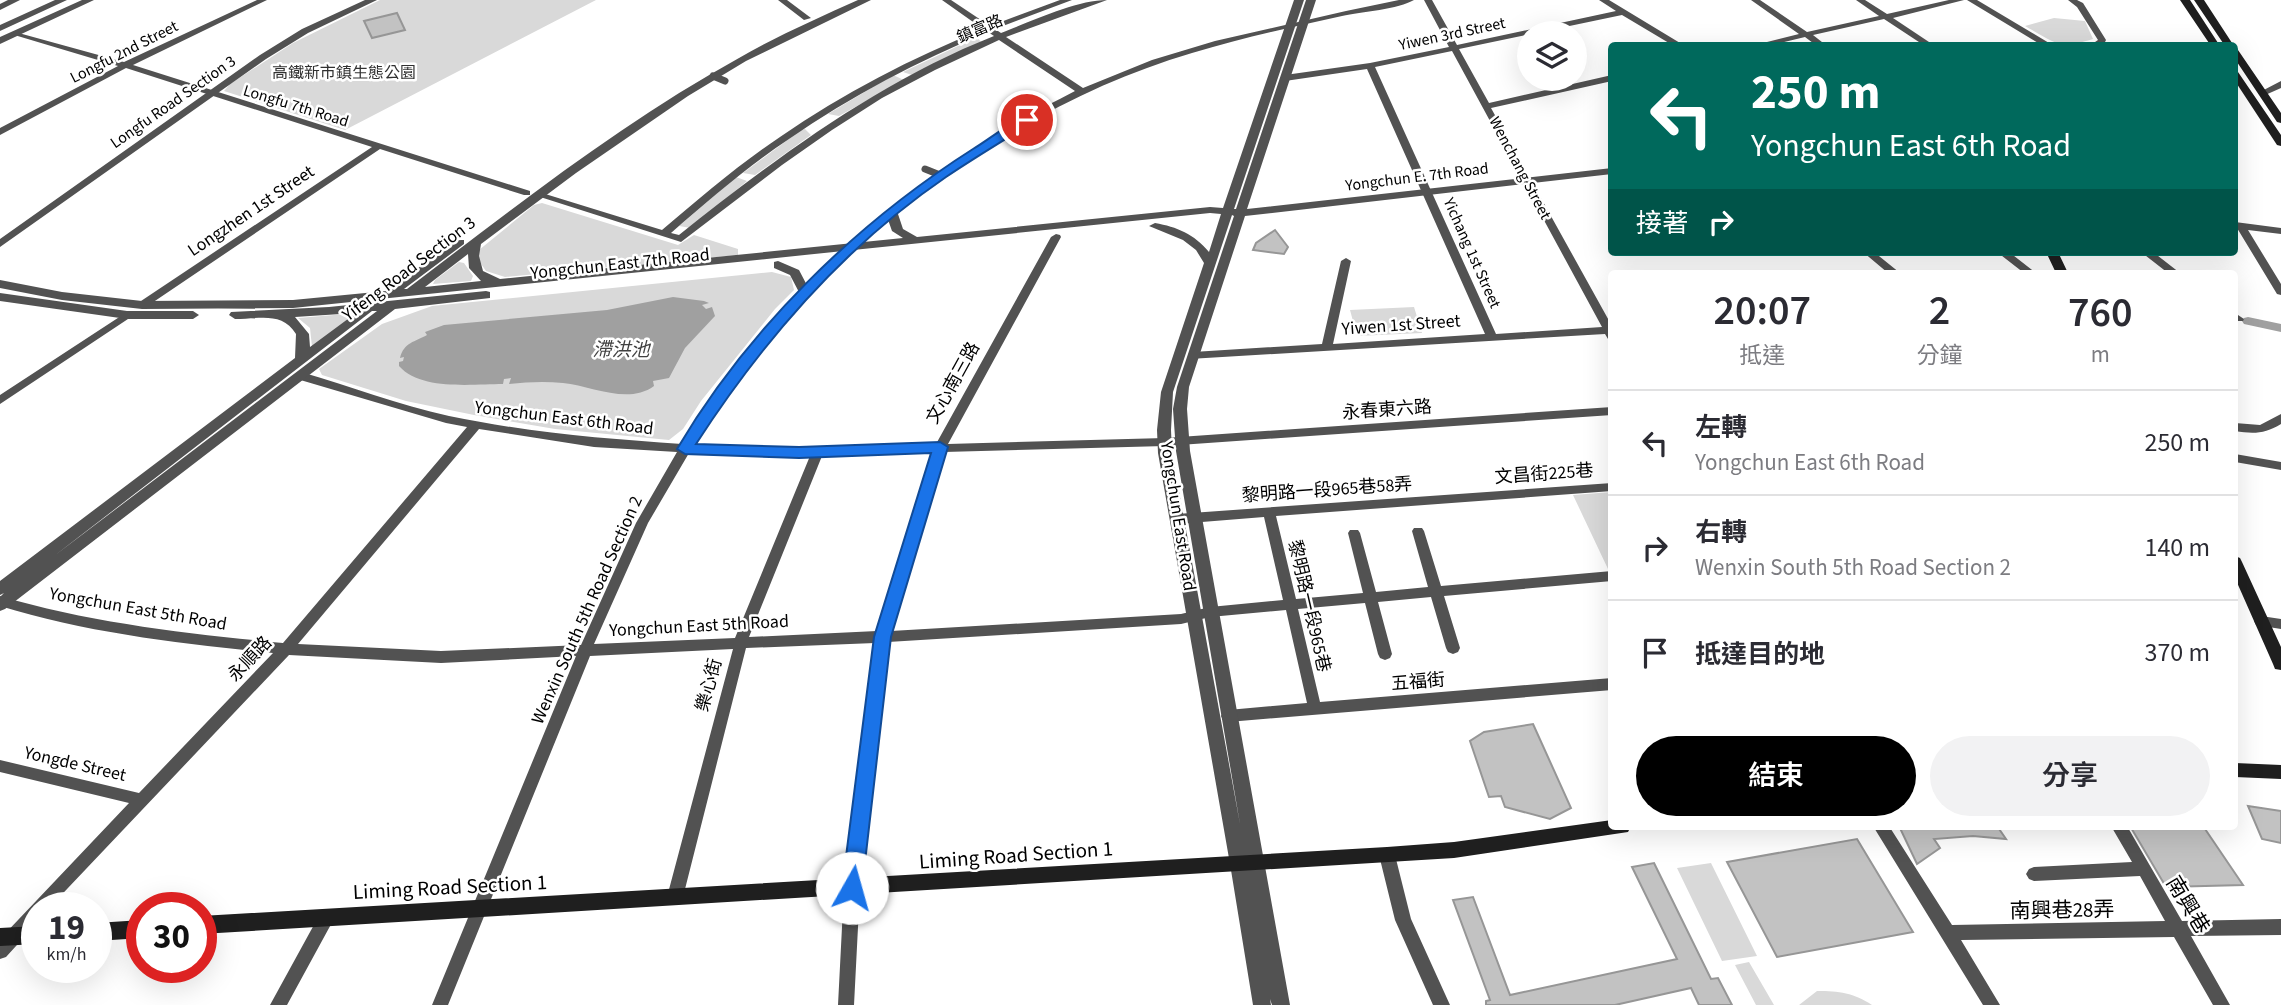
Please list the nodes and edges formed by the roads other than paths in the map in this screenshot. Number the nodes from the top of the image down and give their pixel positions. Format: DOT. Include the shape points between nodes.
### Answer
graph roads {
  1 [pos="15,0"];
  2 [pos="40,0"];
  3 [pos="62,0"];
  4 [pos="89,0"];
  5 [pos="263,0"];
  6 [pos="357,0"];
  7 [pos="372,0"];
  8 [pos="782,0"];
  9 [pos="849,0"];
  10 [pos="866,0"];
  11 [pos="946,0"];
  12 [pos="1068,0"];
  13 [pos="1103,0"];
  14 [pos="1299,0"];
  15 [pos="1311,0"];
  16 [pos="1410,0"];
  17 [pos="1428,0"];
  18 [pos="1603,0"];
  19 [pos="1755,0"];
  20 [pos="1860,0"];
  21 [pos="1961,0"];
  22 [pos="1971,0"];
  23 [pos="2072,0"];
  24 [pos="2185,0"];
  25 [pos="2199,0"];
  26 [pos="0,7"];
  27 [pos="1623,12"];
  28 [pos="1885,16"];
  29 [pos="0,18"];
  30 [pos="807,18"];
  31 [pos="1298,23"];
  32 [pos="0,28"];
  33 [pos="988,29"];
  34 [pos="15,34"];
  35 [pos="1807,34"];
  36 [pos="1000,37"];
  37 [pos="0,41"];
  38 [pos="1674,42"];
  39 [pos="1772,42"];
  40 [pos="1818,42"];
  41 [pos="1925,42"];
  42 [pos="2043,42"];
  43 [pos="2101,42"];
  44 [pos="2213,42"];
  45 [pos="2227,42"];
  46 [pos="1455,48"];
  47 [pos="2238,56"];
  48 [pos="125,65"];
  49 [pos="1370,66"];
  50 [pos="895,71"];
  51 [pos="709,74"];
  52 [pos="1285,78"];
  53 [pos="2238,78"];
  54 [pos="911,79"];
  55 [pos="1608,79"];
  56 [pos="725,80"];
  57 [pos="2281,84"];
  58 [pos="207,92"];
  59 [pos="1082,92"];
  60 [pos="2263,93"];
  61 [pos="2250,96"];
  62 [pos="2238,98"];
  63 [pos="1487,106"];
  64 [pos="808,118"];
  65 [pos="2281,120"];
  66 [pos="832,129"];
  67 [pos="0,132"];
  68 [pos="2281,143"];
  69 [pos="379,146"];
  70 [pos="925,169"];
  71 [pos="1608,171"];
  72 [pos="736,174"];
  73 [pos="940,175"];
  74 [pos="755,179"];
  75 [pos="1527,180"];
  76 [pos="1427,191"];
  77 [pos="533,194"];
  78 [pos="1242,213"];
  79 [pos="892,214"];
  80 [pos="1225,215"];
  81 [pos="1155,226"];
  82 [pos="2238,226"];
  83 [pos="2281,231"];
  84 [pos="664,233"];
  85 [pos="1056,237"];
  86 [pos="681,239"];
  87 [pos="2,241"];
  88 [pos="476,242"];
  89 [pos="918,242"];
  90 [pos="852,248"];
  91 [pos="1873,256"];
  92 [pos="2008,256"];
  93 [pos="2152,256"];
  94 [pos="841,259"];
  95 [pos="1346,261"];
  96 [pos="1210,263"];
  97 [pos="778,265"];
  98 [pos="1891,270"];
  99 [pos="2027,270"];
  100 [pos="2171,270"];
  101 [pos="0,276"];
  102 [pos="506,283"];
  103 [pos="6,285"];
  104 [pos="2281,292"];
  105 [pos="805,293"];
  106 [pos="408,294"];
  107 [pos="0,297"];
  108 [pos="389,301"];
  109 [pos="142,305"];
  110 [pos="368,309"];
  111 [pos="283,315"];
  112 [pos="127,316"];
  113 [pos="1608,327"];
  114 [pos="1608,332"];
  115 [pos="1492,337"];
  116 [pos="1327,348"];
  117 [pos="1193,356"];
  118 [pos="301,369"];
  119 [pos="0,400"];
  120 [pos="1608,411"];
  121 [pos="2281,418"];
  122 [pos="476,425"];
  123 [pos="2238,427"];
  124 [pos="1182,441"];
  125 [pos="1165,442"];
  126 [pos="940,447"];
  127 [pos="685,449"];
  128 [pos="818,451"];
  129 [pos="2238,458"];
  130 [pos="2281,466"];
  131 [pos="1608,487"];
  132 [pos="1479,496"];
  133 [pos="1269,511"];
  134 [pos="1194,517"];
  135 [pos="1177,519"];
  136 [pos="1418,531"];
  137 [pos="1354,533"];
  138 [pos="2238,569"];
  139 [pos="1608,576"];
  140 [pos="1437,593"];
  141 [pos="1,599"];
  142 [pos="1371,599"];
  143 [pos="1291,606"];
  144 [pos="1210,612"];
  145 [pos="1194,615"];
  146 [pos="2261,621"];
  147 [pos="2281,624"];
  148 [pos="883,637"];
  149 [pos="741,642"];
  150 [pos="1453,648"];
  151 [pos="286,649"];
  152 [pos="585,651"];
  153 [pos="1385,654"];
  154 [pos="2281,664"];
  155 [pos="1608,684"];
  156 [pos="1315,709"];
  157 [pos="1228,716"];
  158 [pos="0,766"];
  159 [pos="2238,770"];
  160 [pos="2281,772"];
  161 [pos="142,800"];
  162 [pos="1608,828"];
  163 [pos="1883,830"];
  164 [pos="2121,830"];
  165 [pos="1387,855"];
  166 [pos="1246,863"];
  167 [pos="2143,869"];
  168 [pos="2034,874"];
  169 [pos="852,888"];
  170 [pos="55,892"];
  171 [pos="675,897"];
  172 [pos="482,908"];
  173 [pos="327,917"];
  174 [pos="21,924"];
  175 [pos="217,924"];
  176 [pos="2281,927"];
  177 [pos="2177,929"];
  178 [pos="1947,933"];
  179 [pos="6,937"];
  180 [pos="0,951"];
  181 [pos="278,1005"];
  182 [pos="440,1005"];
  183 [pos="846,1005"];
  184 [pos="1262,1005"];
  185 [pos="1281,1005"];
  186 [pos="1442,1005"];
  187 [pos="1992,1005"];
  188 [pos="2222,1005"];
  1 -- 26 [label="street"];
  2 -- 29 [label="street"];
  3 -- 32 [label="street"];
  4 -- 34 [label="street"];
  5 -- 48 [label="street, Longfu 2nd Street"];
  6 -- 58 [label="street, Longfu Road Section 3" via="271,43"];
  7 -- 58 [label="street, Longfu Road Section 3" via="287,41"];
  8 -- 30 [label="street"];
  9 -- 30 [label="street, Yifeng Road Section 3"];
  10 -- 51 [label="street, Yifeng Road Section 3"];
  11 -- 33 [label="street"];
  12 -- 33 [label="street, 鎮富路"];
  13 -- 36 [label="street, 鎮富路"];
  14 -- 31 [label="street, Yongchun East Road"];
  15 -- 31 [label="street, Yongchun East Road"];
  16 -- 31 [label="street, Wenxin South 5th Road Section 2"];
  17 -- 46 [label="street, Wenchang Street"];
  18 -- 27 [label="street"];
  19 -- 35 [label="street"];
  20 -- 28 [label="street"];
  21 -- 28 [label="street"];
  22 -- 42 [label="street"];
  23 -- 43 [label="street" via="2080,5"];
  24 -- 44 [label="main road"];
  25 -- 45 [label="main road"];
  27 -- 38 [label="street"];
  27 -- 46 [label="street, Yiwen 3rd Street"];
  28 -- 35 [label="street"];
  28 -- 41 [label="street"];
  30 -- 51 [label="street, Yifeng Road Section 3"];
  31 -- 52 [label="street, Yongchun East Road"];
  31 -- 59 [label="street, Wenxin South 5th Road Section 2" via="1154,62"];
  31 -- 80 [label="street, Yongchun East Road"];
  33 -- 36 [label="street"];
  33 -- 50 [label="street, 鎮富路"];
  34 -- 37 [label="street"];
  34 -- 48 [label="street, Longfu 7th Road"];
  35 -- 39 [label="street"];
  35 -- 40 [label="street"];
  36 -- 54 [label="street, 鎮富路"];
  36 -- 59 [label="street"];
  46 -- 49 [label="street, Yiwen 3rd Street"];
  46 -- 63 [label="street, Wenchang Street"];
  47 -- 60 [label="main road"];
  48 -- 58 [label="street, Longfu 7th Road"];
  48 -- 67 [label="street, Longfu 2nd Street"];
  49 -- 52 [label="street, Yiwen 3rd Street"];
  49 -- 76 [label="street, Yichang 1st Street"];
  50 -- 54 [label="street"];
  50 -- 64 [label="street, 鎮富路"];
  51 -- 56 [label="street"];
  51 -- 77 [label="street, Yifeng Road Section 3" via="638,113"];
  52 -- 78 [label="street, Yongchun East Road"];
  53 -- 61 [label="main road"];
  54 -- 66 [label="street, 鎮富路"];
  55 -- 63 [label="street"];
  57 -- 60 [label="street"];
  58 -- 69 [label="street, Longfu 7th Road"];
  58 -- 87 [label="street, Longfu Road Section 3"];
  59 -- 73 [label="street, Wenxin South 5th Road Section 2" via="1011,129"];
  60 -- 61 [label="main road"];
  60 -- 65 [label="main road"];
  61 -- 62 [label="main road"];
  61 -- 68 [label="main road"];
  63 -- 75 [label="street, Wenchang Street"];
  64 -- 66 [label="street"];
  64 -- 72 [label="street, 鎮富路"];
  66 -- 74 [label="street, 鎮富路"];
  69 -- 77 [label="street, Longfu 7th Road"];
  69 -- 109 [label="street, Longzhen 1st Street"];
  70 -- 73 [label="street"];
  71 -- 75 [label="street, Yongchun E. 7th Road"];
  72 -- 74 [label="street"];
  72 -- 84 [label="street, 鎮富路"];
  73 -- 79 [label="street, Wenxin South 5th Road Section 2"];
  74 -- 86 [label="street, 鎮富路"];
  75 -- 76 [label="street, Yongchun E. 7th Road"];
  75 -- 113 [label="street, Wenchang Street"];
  76 -- 78 [label="street, Yongchun E. 7th Road"];
  76 -- 115 [label="street, Yichang 1st Street"];
  77 -- 84 [label="street, Longfu 7th Road"];
  77 -- 88 [label="street, Yifeng Road Section 3"];
  77 -- 108 [label="street, Yifeng Road Section 3"];
  78 -- 80 [label="street, Yongchun East 7th Road"];
  78 -- 117 [label="street, Yongchun East Road"];
  79 -- 89 [label="street" via="898,231"];
  79 -- 90 [label="street, Wenxin South 5th Road Section 2"];
  80 -- 81 [label="street, Yongchun East 7th Road"];
  80 -- 89 [label="street, Yongchun East 7th Road" via="1210,210"];
  80 -- 96 [label="street, Yongchun East Road"];
  81 -- 85 [label="street, Yongchun East 7th Road"];
  81 -- 96 [label="street" via="1190,237"];
  82 -- 83 [label="street"];
  82 -- 104 [label="street"];
  84 -- 86 [label="street, Longfu 7th Road"];
  85 -- 94 [label="street, Yongchun East 7th Road"];
  85 -- 126 [label="street, 文心南三路"];
  88 -- 102 [label="street" via="473,268 491,281"];
  88 -- 106 [label="street, Yifeng Road Section 3"];
  89 -- 90 [label="street, Yongchun East 7th Road"];
  90 -- 94 [label="street, Wenxin South 5th Road Section 2"];
  90 -- 102 [label="street, Yongchun East 7th Road"];
  91 -- 98 [label="street"];
  92 -- 99 [label="street"];
  93 -- 100 [label="street"];
  94 -- 97 [label="street, Yongchun East 7th Road"];
  94 -- 105 [label="street, Wenxin South 5th Road Section 2"];
  95 -- 116 [label="street"];
  96 -- 125 [label="street, Yongchun East Road" via="1167,392"];
  97 -- 105 [label="street" via="794,273"];
  97 -- 108 [label="street, Yongchun East 7th Road"];
  101 -- 103 [label="street"];
  102 -- 106 [label="street, Yongchun East 7th Road"];
  103 -- 109 [label="street, Yongchun East 7th Road"];
  105 -- 127 [label="street, Wenxin South 5th Road Section 2" via="718,398"];
  106 -- 108 [label="street, Yifeng Road Section 3"];
  107 -- 112 [label="street, Yongchun East 7th Road"];
  108 -- 109 [label="street, Yongchun East 7th Road"];
  108 -- 110 [label="street, Yongchun East 7th Road"];
  108 -- 118 [label="street, Yifeng Road Section 3"];
  110 -- 111 [label="street, Yongchun East 7th Road"];
  110 -- 118 [label="street, Yifeng Road Section 3"];
  111 -- 112 [label="street, Yongchun East 7th Road"];
  111 -- 118 [label="street" via="304,331"];
  112 -- 119 [label="street"];
  114 -- 115 [label="street, Yiwen 1st Street"];
  115 -- 116 [label="street, Yiwen 1st Street"];
  116 -- 117 [label="street, Yiwen 1st Street"];
  117 -- 124 [label="street, Yongchun East Road" via="1182,398"];
  118 -- 122 [label="street, Yongchun East 6th Road"];
  118 -- 141 [label="street, Yifeng Road Section 3"];
  120 -- 124 [label="street, 永春東六路"];
  121 -- 123 [label="street" via="2267,429"];
  122 -- 127 [label="street, Yongchun East 6th Road" via="594,443"];
  122 -- 151 [label="street, 永順路"];
  124 -- 125 [label="street, 永春東六路"];
  124 -- 134 [label="street, Yongchun East Road"];
  125 -- 126 [label="street, Yongchun East 6th Road"];
  125 -- 135 [label="street, Yongchun East Road"];
  126 -- 128 [label="street, Yongchun East 6th Road"];
  126 -- 148 [label="street, 文心南三路"];
  127 -- 128 [label="street, Yongchun East 6th Road"];
  127 -- 152 [label="street, Wenxin South 5th Road Section 2" via="638,530"];
  128 -- 149 [label="street, 樂心街"];
  129 -- 130 [label="street"];
  131 -- 132 [label="street, 文昌街225巷"];
  132 -- 133 [label="street, 黎明路一段965巷58弄"];
  133 -- 134 [label="street, 黎明路一段965巷58弄"];
  133 -- 143 [label="street, 黎明路一段965巷"];
  134 -- 135 [label="street, 黎明路一段965巷58弄"];
  134 -- 144 [label="street, Yongchun East Road"];
  135 -- 145 [label="street, Yongchun East Road"];
  136 -- 140 [label="street"];
  137 -- 142 [label="street"];
  138 -- 146 [label="main road"];
  139 -- 140 [label="street, Yongchun East 5th Road"];
  140 -- 142 [label="street, Yongchun East 5th Road"];
  140 -- 150 [label="street"];
  141 -- 151 [label="street, Yongchun East 5th Road" via="33,611 185,639"];
  142 -- 143 [label="street, Yongchun East 5th Road"];
  142 -- 153 [label="street"];
  143 -- 144 [label="street, Yongchun East 5th Road"];
  143 -- 156 [label="street, 黎明路一段965巷"];
  144 -- 145 [label="street, Yongchun East 5th Road"];
  144 -- 157 [label="street, Yongchun East Road"];
  145 -- 148 [label="street, Yongchun East 5th Road"];
  145 -- 166 [label="street, Yongchun East Road"];
  146 -- 147 [label="street"];
  146 -- 154 [label="main road"];
  148 -- 149 [label="street, Yongchun East 5th Road"];
  148 -- 169 [label="street, 文心南三路"];
  149 -- 152 [label="street, Yongchun East 5th Road"];
  149 -- 171 [label="street, 樂心街"];
  151 -- 152 [label="street, Yongchun East 5th Road" via="441,657"];
  151 -- 161 [label="street, 永順路"];
  152 -- 172 [label="street, Wenxin South 5th Road Section 2"];
  155 -- 156 [label="street, 五福街"];
  156 -- 157 [label="street, 五福街"];
  157 -- 166 [label="street, Yongchun East Road"];
  158 -- 161 [label="street, Yongde Street"];
  159 -- 160 [label="main road"];
  161 -- 170 [label="street, 永順路"];
  162 -- 165 [label="main road, Liming Road Section 1"];
  163 -- 178 [label="street"];
  164 -- 167 [label="street, 南興巷"];
  165 -- 166 [label="main road, Liming Road Section 1"];
  165 -- 186 [label="street" via="1403,920"];
  166 -- 169 [label="main road, Liming Road Section 1"];
  166 -- 184 [label="street, Yongchun East Road"];
  166 -- 185 [label="street, Yongchun East Road"];
  167 -- 168 [label="street"];
  167 -- 177 [label="street, 南興巷"];
  169 -- 171 [label="main road, Liming Road Section 1"];
  169 -- 183 [label="street, 文心南三路"];
  171 -- 172 [label="main road, Liming Road Section 1"];
  172 -- 173 [label="main road, Liming Road Section 1"];
  172 -- 182 [label="street, Wenxin South 5th Road Section 2"];
  173 -- 175 [label="main road, Liming Road Section 1"];
  173 -- 181 [label="street"];
  174 -- 179 [label="street, 永順路"];
  176 -- 177 [label="street, 南興巷28弄"];
  177 -- 178 [label="street, 南興巷28弄"];
  177 -- 188 [label="street, 南興巷"];
  178 -- 187 [label="street"];
  179 -- 180 [label="street, 永順路"];
}
